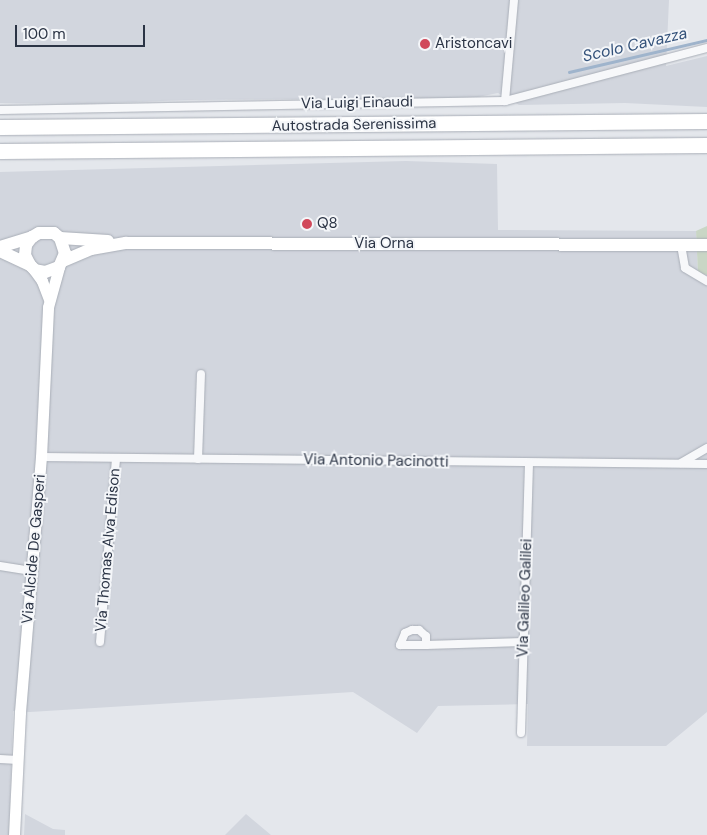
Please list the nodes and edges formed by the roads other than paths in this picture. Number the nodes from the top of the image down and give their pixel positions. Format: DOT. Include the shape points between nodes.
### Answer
graph roads {
  1 [pos="514,0"];
  2 [pos="707,48"];
  3 [pos="505,101"];
  4 [pos="0,110"];
  5 [pos="707,121"];
  6 [pos="0,127"];
  7 [pos="707,145"];
  8 [pos="0,151"];
  9 [pos="32,236"];
  10 [pos="60,238"];
  11 [pos="126,243"];
  12 [pos="681,245"];
  13 [pos="707,246"];
  14 [pos="0,249"];
  15 [pos="61,264"];
  16 [pos="31,266"];
  17 [pos="707,282"];
  18 [pos="49,299"];
  19 [pos="201,374"];
  20 [pos="707,448"];
  21 [pos="41,457"];
  22 [pos="116,459"];
  23 [pos="198,459"];
  24 [pos="529,463"];
  25 [pos="679,464"];
  26 [pos="707,464"];
  27 [pos="0,566"];
  28 [pos="32,570"];
  29 [pos="100,642"];
  30 [pos="523,642"];
  31 [pos="426,645"];
  32 [pos="521,734"];
  33 [pos="0,758"];
  34 [pos="18,760"];
  35 [pos="14,835"];
  1 -- 3 [label="street"];
  2 -- 3 [label="street, Via Luigi Einaudi"];
  3 -- 4 [label="street, Via Luigi Einaudi"];
  5 -- 6 [label="highway, Autostrada Serenissima"];
  7 -- 8 [label="highway, Autostrada Serenissima"];
  9 -- 10 [label="main road" via="46,232"];
  9 -- 14 [label="main road"];
  9 -- 16 [label="main road" via="25,250"];
  10 -- 11 [label="main road"];
  10 -- 15 [label="main road" via="65,253"];
  11 -- 12 [label="main road, Via Orna"];
  11 -- 15 [label="main road, Via Orna" via="91,249"];
  12 -- 13 [label="main road, Via Orna"];
  12 -- 17 [label="street" via="685,268"];
  14 -- 16 [label="main road"];
  15 -- 16 [label="main road" via="45,272"];
  15 -- 18 [label="main road"];
  16 -- 18 [label="main road, Via Alcide De Gasperi"];
  18 -- 21 [label="main road, Via Alcide De Gasperi"];
  19 -- 23 [label="street"];
  20 -- 25 [label="street"];
  21 -- 22 [label="street, Via Antonio Pacinotti"];
  21 -- 28 [label="main road, Via Alcide De Gasperi"];
  22 -- 23 [label="street, Via Antonio Pacinotti"];
  22 -- 29 [label="street, Via Thomas Alva Edison"];
  23 -- 24 [label="street, Via Antonio Pacinotti"];
  24 -- 25 [label="street, Via Antonio Pacinotti"];
  24 -- 30 [label="street, Via Galileo Galilei"];
  25 -- 26 [label="street, Via Antonio Pacinotti"];
  27 -- 28 [label="street"];
  28 -- 34 [label="main road, Via Alcide De Gasperi"];
  30 -- 31 [label="street"];
  30 -- 32 [label="street, Via Galileo Galilei"];
  33 -- 34 [label="street"];
  34 -- 35 [label="main road, Via Alcide De Gasperi"];
}
